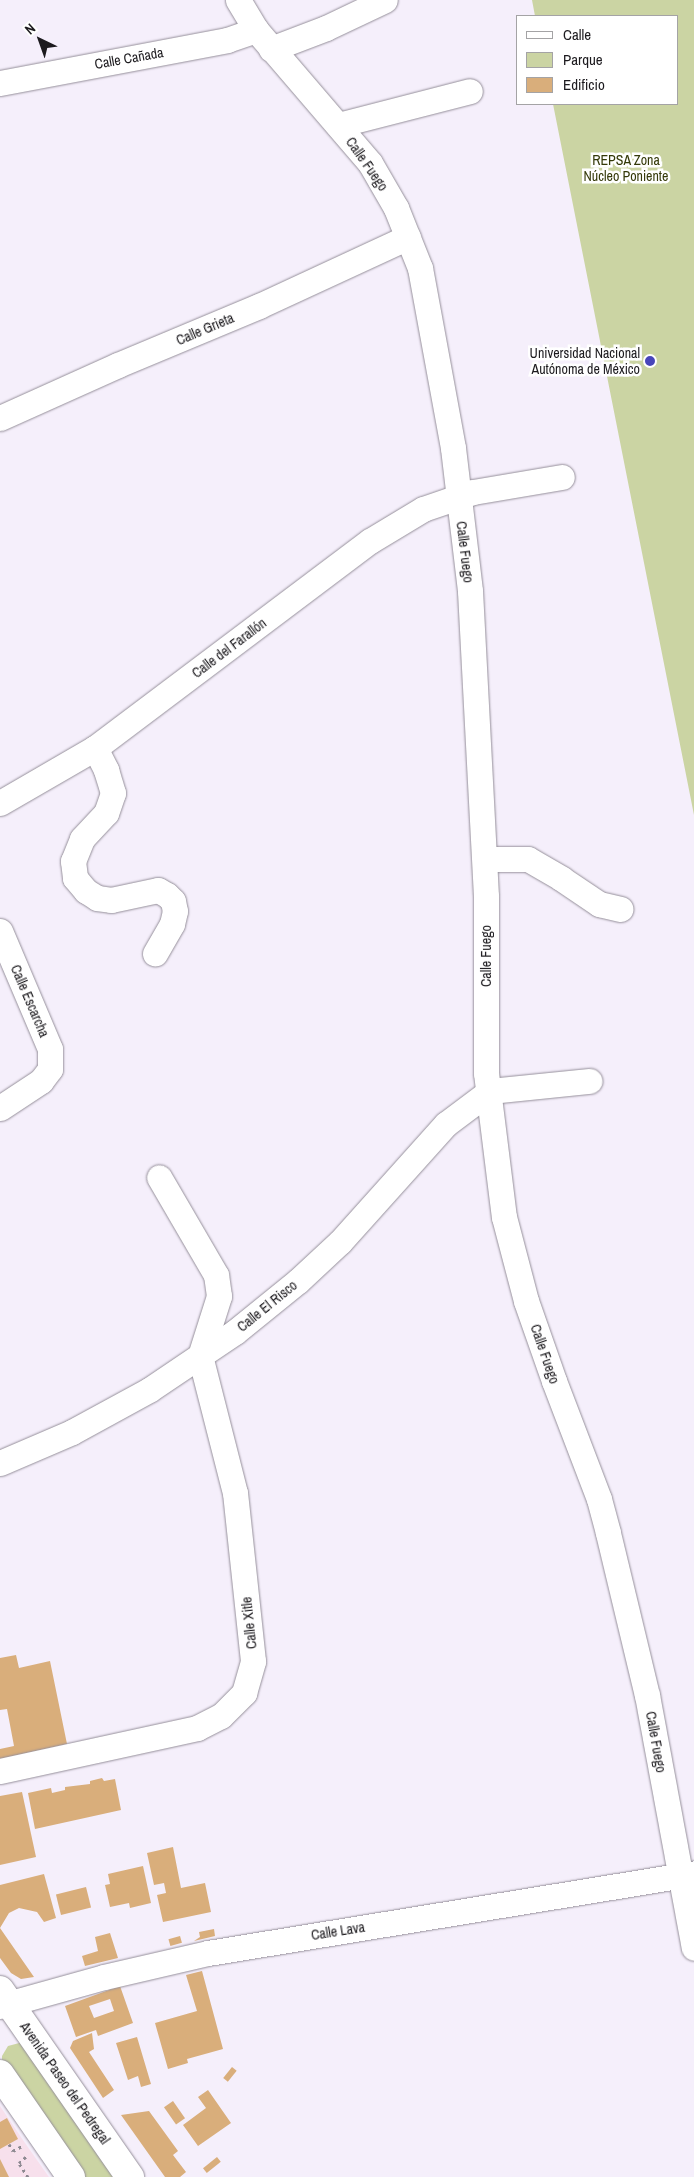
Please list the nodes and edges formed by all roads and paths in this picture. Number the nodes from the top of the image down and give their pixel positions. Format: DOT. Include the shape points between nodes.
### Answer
graph roads {
  1 [pos="238,0"];
  2 [pos="385,0"];
  3 [pos="264,39"];
  4 [pos="0,83"];
  5 [pos="470,91"];
  6 [pos="338,125"];
  7 [pos="408,236"];
  8 [pos="0,418"];
  9 [pos="562,476"];
  10 [pos="458,496"];
  11 [pos="95,748"];
  12 [pos="0,804"];
  13 [pos="485,859"];
  14 [pos="620,909"];
  15 [pos="0,931"];
  16 [pos="155,954"];
  17 [pos="589,1081"];
  18 [pos="490,1091"];
  19 [pos="0,1108"];
  20 [pos="159,1177"];
  21 [pos="200,1356"];
  22 [pos="0,1462"];
  23 [pos="0,1771"];
  24 [pos="687,1875"];
  25 [pos="690,1909"];
  26 [pos="694,1948"];
  27 [pos="3,2000"];
  28 [pos="0,2074"];
  29 [pos="9,2144"];
  30 [pos="28,2177"];
  31 [pos="71,2177"];
  32 [pos="130,2177"];
  1 -- 3 [label="street, Calle Fuego"];
  2 -- 3 [label="street, Calle Cañada" via="326,28"];
  3 -- 4 [label="street, Calle Cañada" via="227,40"];
  3 -- 6 [label="street, Calle Fuego"];
  5 -- 6 [label="street"];
  6 -- 7 [label="street, Calle Fuego" via="370,163"];
  7 -- 8 [label="street, Calle Grieta" via="259,306"];
  7 -- 10 [label="street, Calle Fuego" via="420,268"];
  9 -- 10 [label="street, Calle del Farallón"];
  10 -- 11 [label="street, Calle del Farallón" via="422,509 370,541"];
  10 -- 13 [label="street, Calle Fuego" via="470,591"];
  11 -- 12 [label="street, Calle del Farallón"];
  11 -- 16 [label="street" via="113,793 106,813 82,839 73,861 75,878 97,898 111,900 158,890 168,895 175,911 172,924"];
  13 -- 14 [label="street" via="528,859 599,904"];
  13 -- 18 [label="street, Calle Fuego" via="486,1073"];
  15 -- 19 [label="street, Calle Escarcha" via="50,1049 50,1069 41,1081"];
  17 -- 18 [label="street"];
  18 -- 21 [label="street, Calle El Risco" via="446,1124 340,1242 298,1281"];
  18 -- 24 [label="street, Calle Fuego" via="504,1216 526,1301 599,1499"];
  20 -- 21 [label="street" via="216,1275 219,1296"];
  21 -- 22 [label="street, Calle El Risco" via="149,1390 72,1432"];
  21 -- 23 [label="street, Calle Xitle" via="234,1493 253,1660 244,1693 221,1716 197,1728"];
  24 -- 25 [label="street, Calle Fuego"];
  24 -- 27 [label="street, Calle Lava" via="208,1953"];
  25 -- 26 [label="street, Calle Fuego"];
  27 -- 32 [label="main road, Avenida Paseo del Pedregal"];
  28 -- 31 [label="main road"];
  29 -- 30 [label="path" via="13,2151 22,2145 26,2151 29,2157 19,2163"];
}
